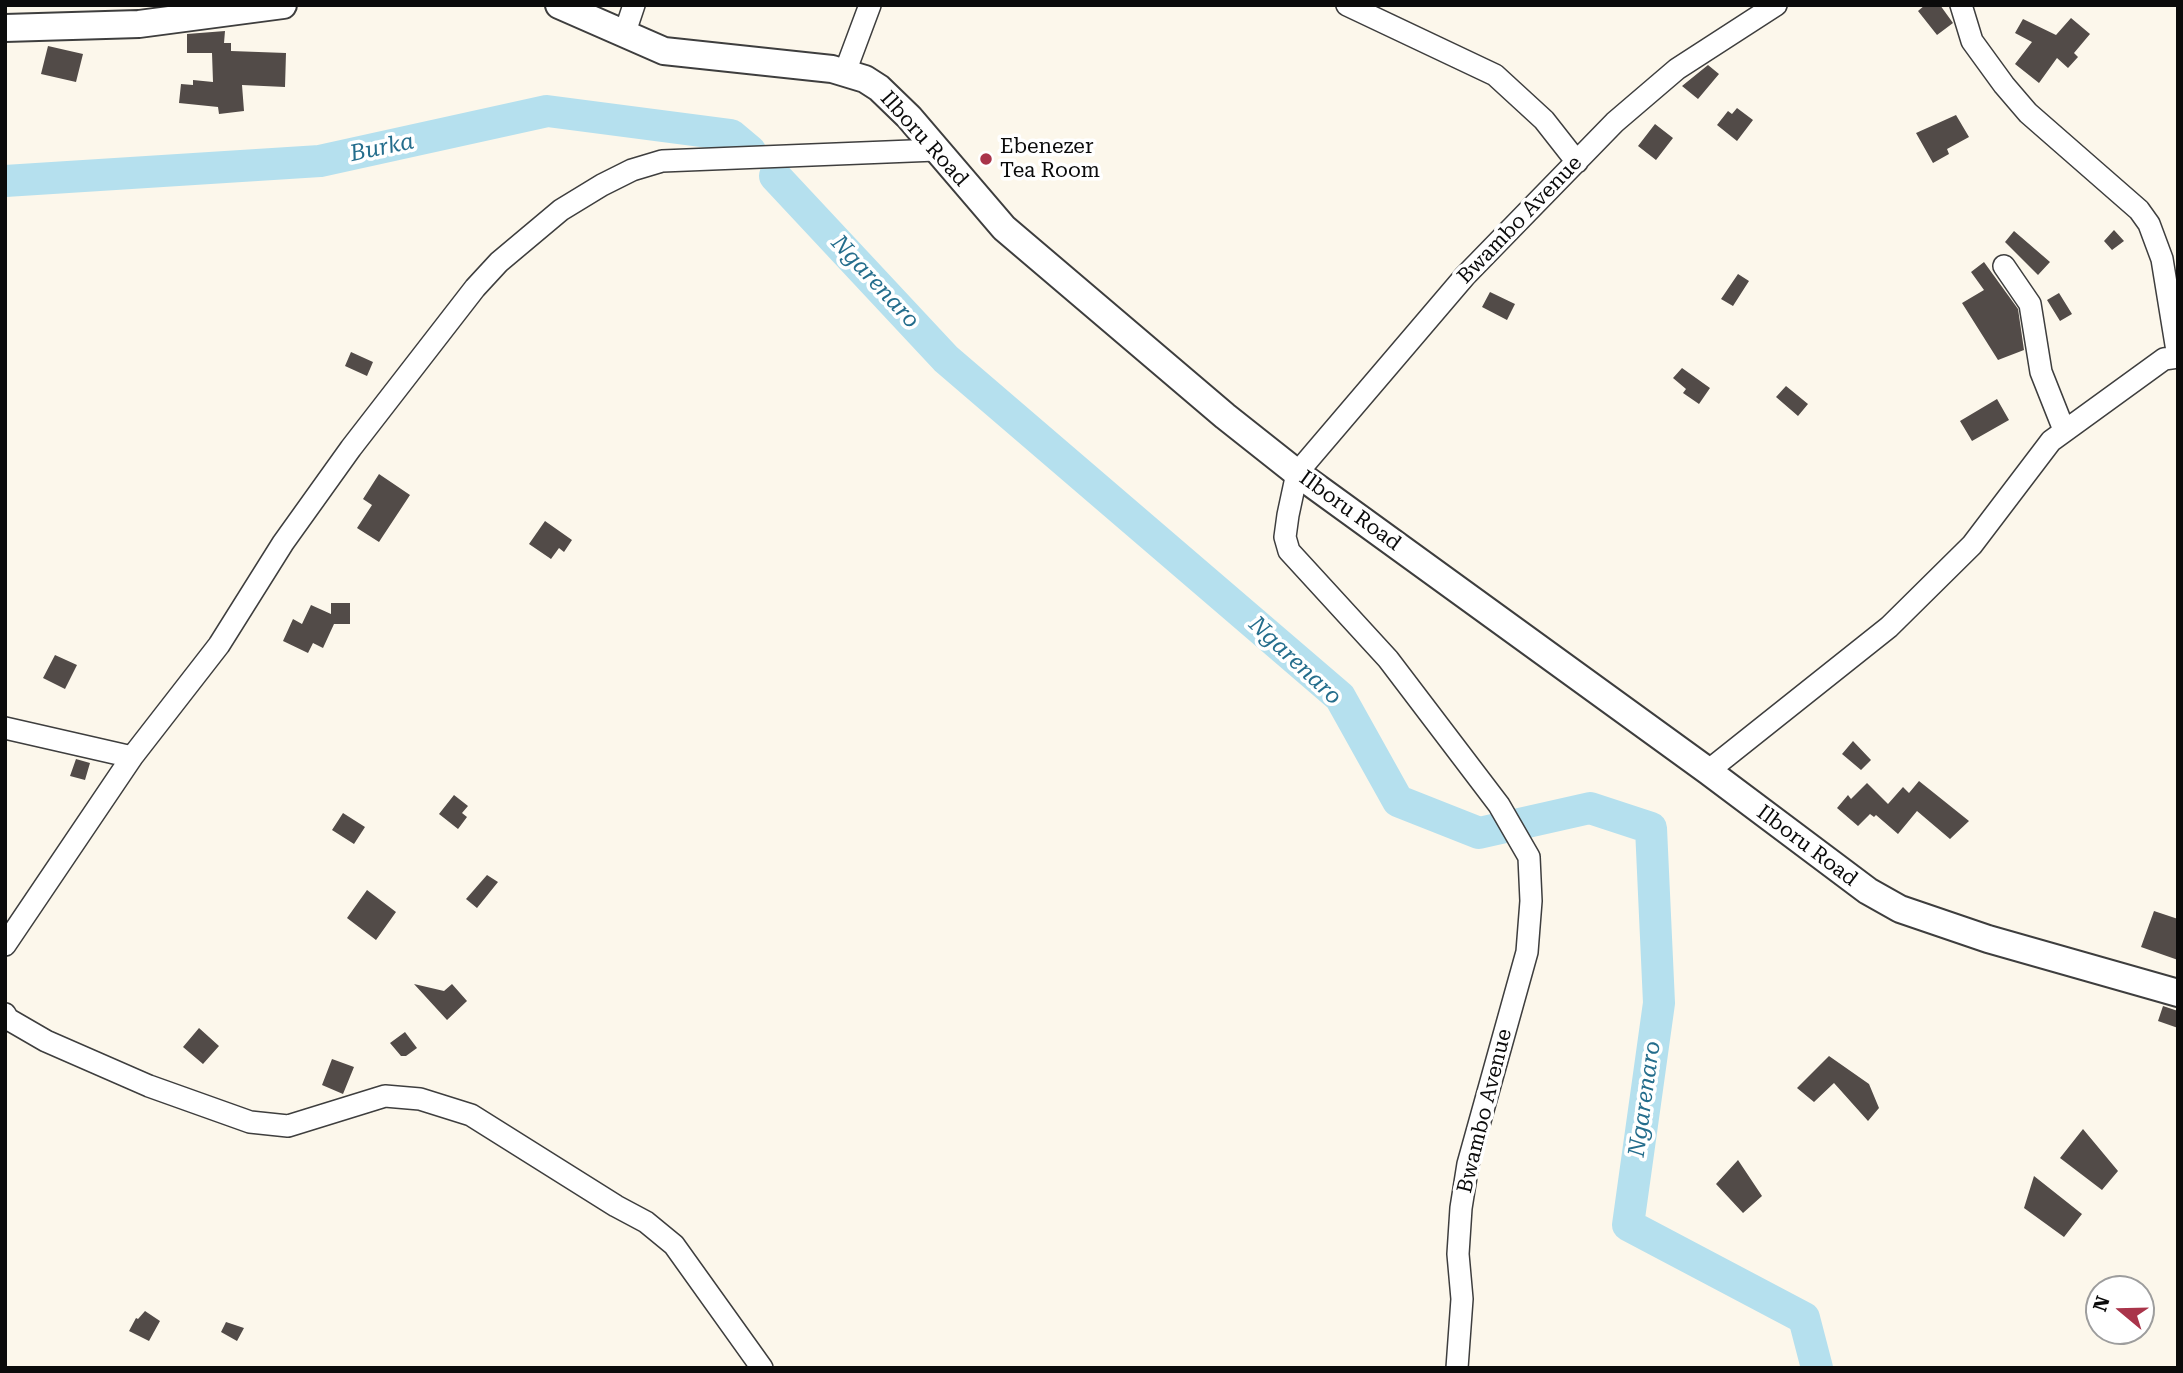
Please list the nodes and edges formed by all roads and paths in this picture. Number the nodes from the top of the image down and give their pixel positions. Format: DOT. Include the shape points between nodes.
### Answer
graph roads {
  1 [pos="283,5"];
  2 [pos="559,5"];
  3 [pos="634,5"];
  4 [pos="870,5"];
  5 [pos="1347,5"];
  6 [pos="1776,5"];
  7 [pos="1961,5"];
  8 [pos="5,28"];
  9 [pos="624,36"];
  10 [pos="845,72"];
  11 [pos="936,150"];
  12 [pos="1577,162"];
  13 [pos="2004,266"];
  14 [pos="2178,357"];
  15 [pos="2064,430"];
  16 [pos="1297,473"];
  17 [pos="5,728"];
  18 [pos="132,757"];
  19 [pos="1708,771"];
  20 [pos="5,945"];
  21 [pos="2178,993"];
  22 [pos="5,1014"];
  23 [pos="762,1368"];
  24 [pos="1457,1368"];
  1 -- 8 [label="street" via="139,23"];
  2 -- 9 [label="street, Ilboru Road"];
  3 -- 9 [label="street"];
  4 -- 10 [label="street"];
  5 -- 12 [label="street" via="1495,75 1544,120"];
  6 -- 12 [label="street, Bwambo Avenue" via="1677,69"];
  7 -- 14 [label="street" via="1972,41 2028,113 2139,210 2149,224 2162,259"];
  9 -- 10 [label="street, Ilboru Road" via="688,56"];
  10 -- 11 [label="street, Ilboru Road" via="879,88"];
  11 -- 16 [label="street, Ilboru Road" via="1032,253"];
  11 -- 18 [label="street" via="662,161 632,170 561,210 475,288 344,458 219,645"];
  12 -- 16 [label="street, Bwambo Avenue" via="1465,276"];
  13 -- 15 [label="street" via="2030,304 2041,372"];
  14 -- 15 [label="street" via="2164,359"];
  15 -- 19 [label="street" via="2037,458 1972,545 1888,627"];
  16 -- 19 [label="street, Ilboru Road"];
  16 -- 24 [label="street, Bwambo Avenue" via="1287,515 1289,551 1388,659 1499,804 1529,857 1527,952 1468,1164 1461,1208"];
  17 -- 18 [label="street"];
  18 -- 20 [label="street"];
  19 -- 21 [label="street, Ilboru Road" via="1827,863 1900,909"];
  22 -- 23 [label="street" via="46,1041 149,1086 250,1122 288,1126 385,1096 420,1099 471,1115 646,1222 674,1245"];
}
